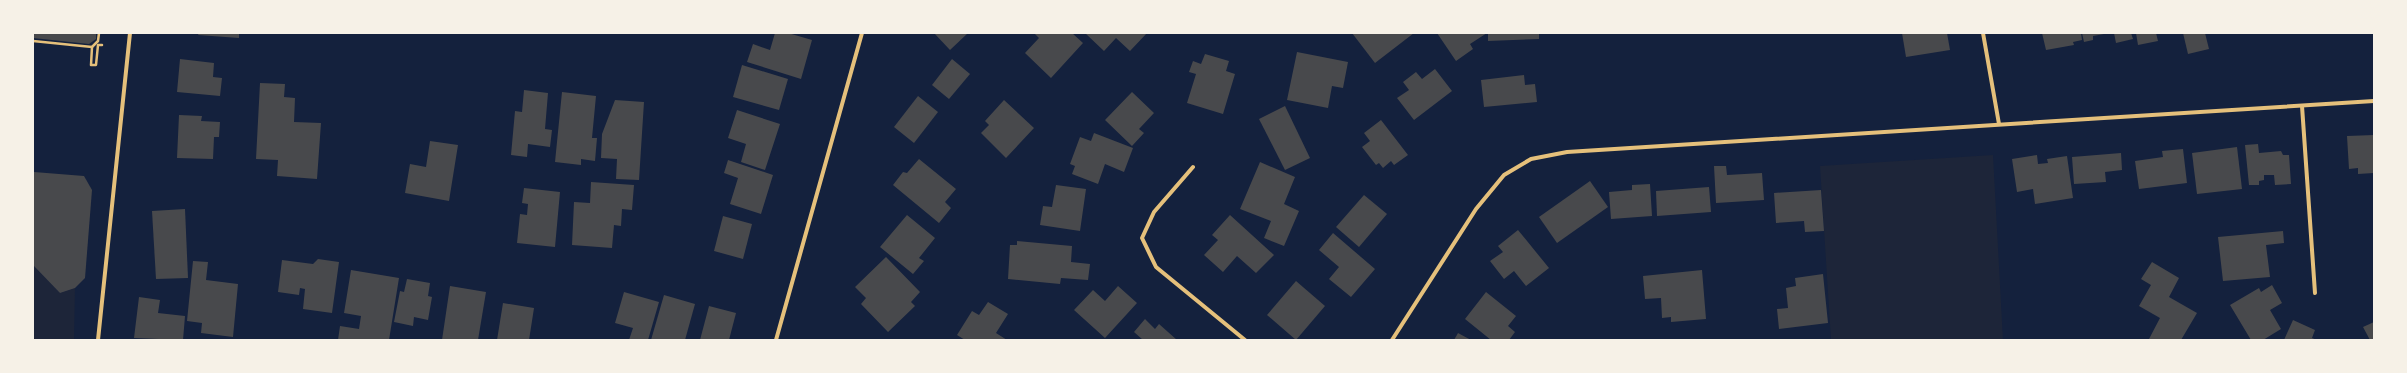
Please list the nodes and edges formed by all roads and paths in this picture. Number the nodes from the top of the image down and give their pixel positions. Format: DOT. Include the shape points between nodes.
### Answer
graph roads {
  1 [pos="99,33"];
  2 [pos="130,33"];
  3 [pos="862,33"];
  4 [pos="1983,33"];
  5 [pos="33,41"];
  6 [pos="102,45"];
  7 [pos="92,47"];
  8 [pos="2374,101"];
  9 [pos="2302,106"];
  10 [pos="1999,124"];
  11 [pos="1193,168"];
  12 [pos="2315,293"];
  13 [pos="98,340"];
  14 [pos="776,340"];
  15 [pos="1245,340"];
  16 [pos="1392,340"];
  1 -- 7 [label="path" via="98,41"];
  2 -- 13 [label="street"];
  3 -- 14 [label="street"];
  4 -- 10 [label="street"];
  5 -- 7 [label="path"];
  6 -- 7 [label="path" via="98,45 96,65 91,65"];
  8 -- 9 [label="street"];
  9 -- 10 [label="street"];
  9 -- 12 [label="street"];
  10 -- 16 [label="street" via="1567,152 1531,158 1504,175 1476,209"];
  11 -- 15 [label="street" via="1154,212 1142,238 1156,266"];
}
